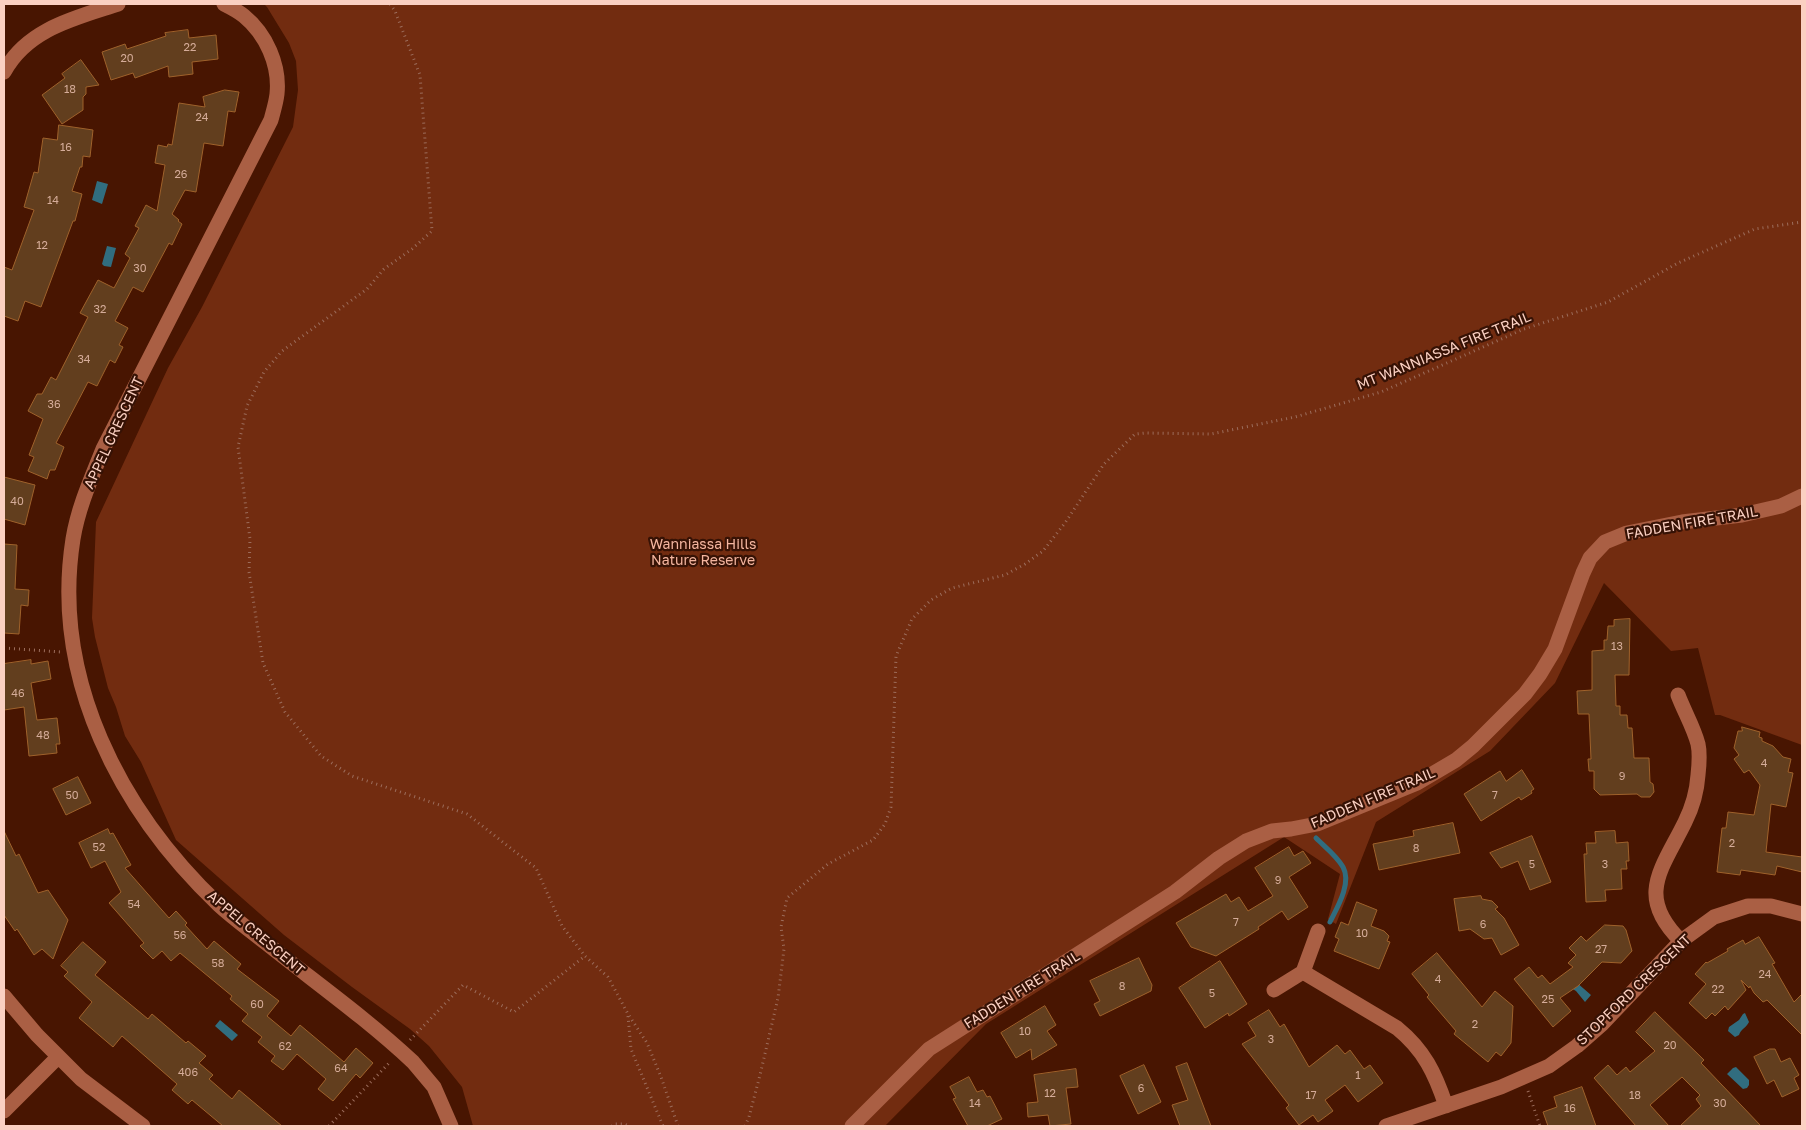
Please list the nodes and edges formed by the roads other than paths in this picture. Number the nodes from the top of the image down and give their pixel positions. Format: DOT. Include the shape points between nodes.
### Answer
graph roads {
  1 [pos="118,4"];
  2 [pos="224,4"];
  3 [pos="4,72"];
  4 [pos="1802,496"];
  5 [pos="1678,695"];
  6 [pos="1802,914"];
  7 [pos="1318,931"];
  8 [pos="1681,941"];
  9 [pos="1303,972"];
  10 [pos="1274,990"];
  11 [pos="4,996"];
  12 [pos="58,1057"];
  13 [pos="1446,1106"];
  14 [pos="4,1111"];
  15 [pos="143,1126"];
  16 [pos="451,1126"];
  17 [pos="852,1126"];
  18 [pos="1386,1126"];
  1 -- 3 [label="street" via="60,23 36,35 8,63"];
  2 -- 16 [label="street, APPEL CRESCENT" via="252,23 267,44 276,68 277,94 271,120 103,450 85,493 73,538 68,582 74,652 94,722 117,773 146,821 180,866 220,906 413,1062 434,1087"];
  4 -- 17 [label="street, FADDEN FIRE TRAIL" via="1780,506 1742,515 1682,522 1627,533 1605,542 1590,558 1555,649 1540,674 1508,712 1456,760 1417,783 1317,824 1272,831 1246,841 1176,892 929,1049"];
  5 -- 8 [label="street" via="1698,745 1698,775 1686,821 1660,869 1656,900 1662,919"];
  6 -- 8 [label="street, STOPFORD CRESCENT" via="1771,906 1748,906 1714,917"];
  7 -- 9 [label="street"];
  8 -- 13 [label="street, STOPFORD CRESCENT" via="1602,1024 1549,1066"];
  9 -- 10 [label="street"];
  9 -- 13 [label="street" via="1409,1037 1427,1060"];
  11 -- 12 [label="street"];
  12 -- 14 [label="street"];
  12 -- 15 [label="street" via="81,1079"];
  13 -- 18 [label="street, STOPFORD CRESCENT"];
}
